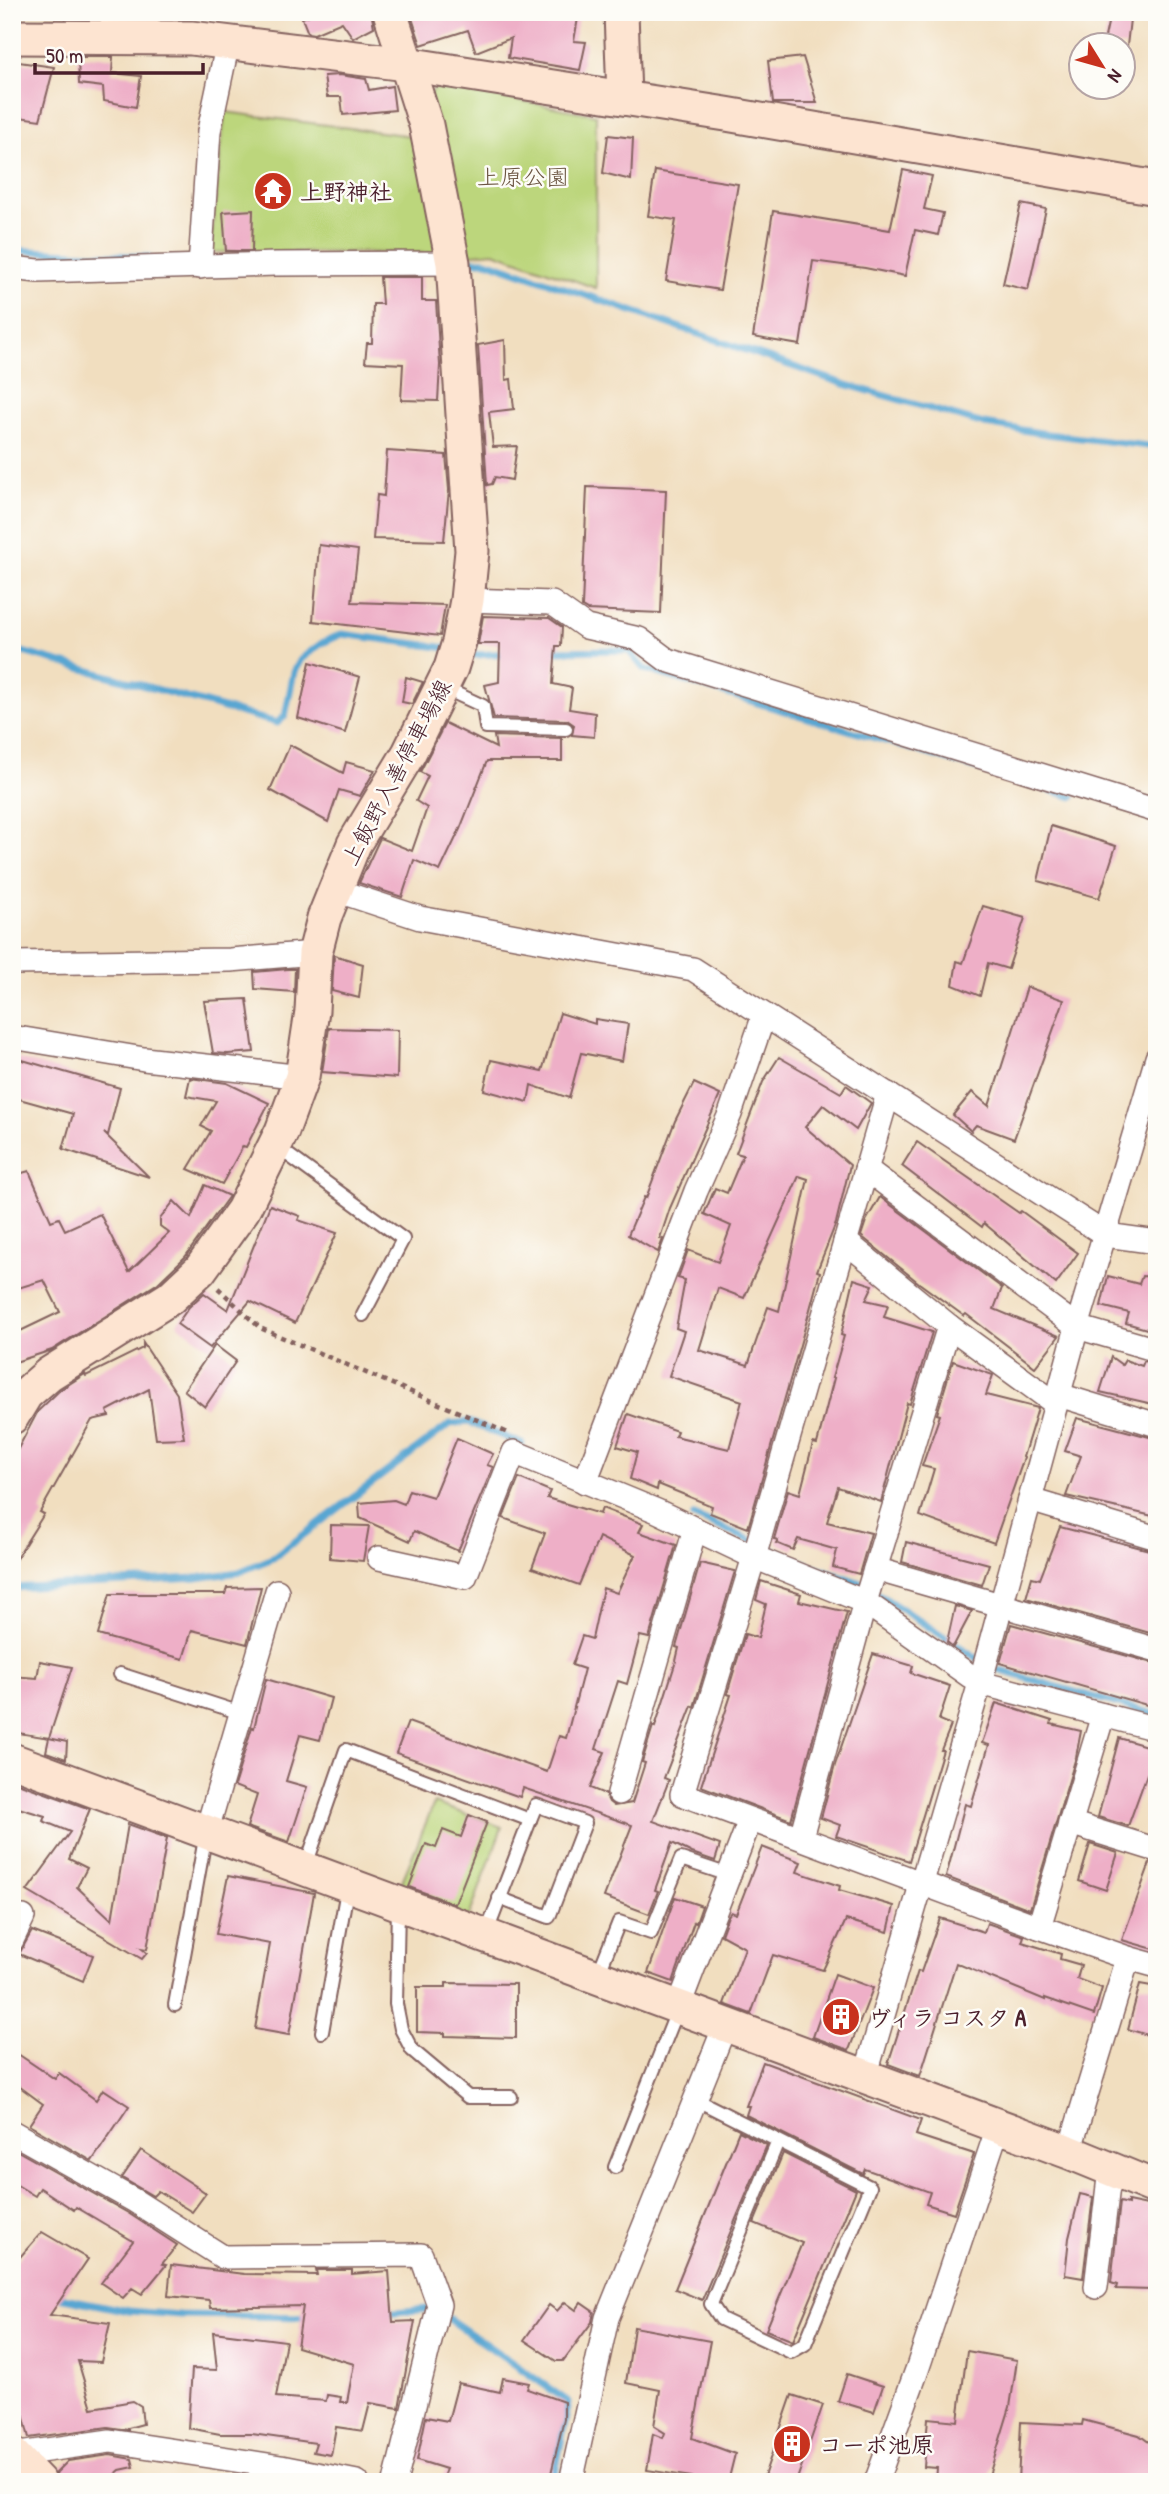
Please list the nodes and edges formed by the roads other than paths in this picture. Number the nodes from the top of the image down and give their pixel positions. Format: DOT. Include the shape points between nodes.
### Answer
graph roads {
  1 [pos="390,12"];
  2 [pos="621,12"];
  3 [pos="12,37"];
  4 [pos="228,42"];
  5 [pos="406,64"];
  6 [pos="624,98"];
  7 [pos="1157,188"];
  8 [pos="453,263"];
  9 [pos="200,267"];
  10 [pos="12,268"];
  11 [pos="467,600"];
  12 [pos="441,687"];
  13 [pos="566,729"];
  14 [pos="1157,811"];
  15 [pos="335,890"];
  16 [pos="315,953"];
  17 [pos="12,963"];
  18 [pos="764,1015"];
  19 [pos="12,1037"];
  20 [pos="1157,1058"];
  21 [pos="302,1077"];
  22 [pos="888,1094"];
  23 [pos="275,1146"];
  24 [pos="866,1169"];
  25 [pos="1106,1235"];
  26 [pos="845,1241"];
  27 [pos="1157,1242"];
  28 [pos="363,1315"];
  29 [pos="949,1326"];
  30 [pos="1077,1327"];
  31 [pos="1157,1350"];
  32 [pos="1057,1399"];
  33 [pos="12,1417"];
  34 [pos="1157,1425"];
  35 [pos="585,1482"];
  36 [pos="1030,1500"];
  37 [pos="695,1529"];
  38 [pos="1157,1538"];
  39 [pos="754,1557"];
  40 [pos="379,1558"];
  41 [pos="875,1569"];
  42 [pos="276,1591"];
  43 [pos="865,1602"];
  44 [pos="1000,1607"];
  45 [pos="1157,1650"];
  46 [pos="120,1674"];
  47 [pos="980,1682"];
  48 [pos="241,1713"];
  49 [pos="1103,1715"];
  50 [pos="1157,1730"];
  51 [pos="12,1760"];
  52 [pos="619,1793"];
  53 [pos="530,1820"];
  54 [pos="750,1820"];
  55 [pos="1070,1823"];
  56 [pos="206,1833"];
  57 [pos="801,1838"];
  58 [pos="1157,1850"];
  59 [pos="305,1868"];
  60 [pos="729,1875"];
  61 [pos="921,1883"];
  62 [pos="348,1884"];
  63 [pos="499,1898"];
  64 [pos="398,1903"];
  65 [pos="23,1917"];
  66 [pos="1039,1927"];
  67 [pos="485,1935"];
  68 [pos="12,1940"];
  69 [pos="1128,1958"];
  70 [pos="1157,1966"];
  71 [pos="597,1977"];
  72 [pos="175,2005"];
  73 [pos="678,2008"];
  74 [pos="725,2026"];
  75 [pos="322,2032"];
  76 [pos="865,2077"];
  77 [pos="511,2097"];
  78 [pos="695,2099"];
  79 [pos="998,2127"];
  80 [pos="12,2132"];
  81 [pos="778,2141"];
  82 [pos="1069,2152"];
  83 [pos="615,2167"];
  84 [pos="1110,2169"];
  85 [pos="1157,2188"];
  86 [pos="1096,2287"];
  87 [pos="13,2455"];
  88 [pos="39,2482"];
  89 [pos="357,2482"];
  90 [pos="395,2482"];
  91 [pos="571,2482"];
  92 [pos="876,2482"];
  1 -- 5 [label="street, 上飯野入善停車場線"];
  2 -- 6 [label="street"];
  3 -- 4 [label="street"];
  4 -- 5 [label="street"];
  4 -- 9 [label="street" via="209,131"];
  5 -- 6 [label="street"];
  5 -- 8 [label="street, 上飯野入善停車場線" via="426,125"];
  6 -- 7 [label="street"];
  8 -- 9 [label="street"];
  8 -- 11 [label="street, 上飯野入善停車場線" via="471,523"];
  9 -- 10 [label="street"];
  11 -- 12 [label="street, 上飯野入善停車場線" via="459,642"];
  11 -- 14 [label="street" via="552,603 586,626 639,639 667,660"];
  12 -- 13 [label="lane" via="483,706 485,727"];
  12 -- 15 [label="street, 上飯野入善停車場線" via="409,753 354,844"];
  15 -- 16 [label="street, 上飯野入善停車場線"];
  15 -- 18 [label="street" via="420,918 693,968"];
  16 -- 17 [label="street" via="230,960"];
  16 -- 21 [label="street, 上飯野入善停車場線"];
  18 -- 22 [label="street"];
  18 -- 35 [label="street" via="730,1114"];
  19 -- 21 [label="street" via="144,1059"];
  20 -- 25 [label="street"];
  21 -- 23 [label="street, 上飯野入善停車場線"];
  22 -- 24 [label="street"];
  22 -- 25 [label="street"];
  23 -- 28 [label="lane" via="403,1239"];
  23 -- 33 [label="street, 上飯野入善停車場線" via="243,1210 200,1270 170,1298 49,1374 26,1394"];
  24 -- 26 [label="street"];
  24 -- 30 [label="street"];
  25 -- 27 [label="street"];
  25 -- 30 [label="street"];
  26 -- 29 [label="street"];
  26 -- 39 [label="street"];
  29 -- 32 [label="street"];
  29 -- 41 [label="street"];
  30 -- 31 [label="street"];
  30 -- 32 [label="street"];
  32 -- 34 [label="street"];
  32 -- 36 [label="street"];
  35 -- 37 [label="street"];
  35 -- 40 [label="street" via="514,1452 466,1577"];
  36 -- 38 [label="street"];
  36 -- 44 [label="street"];
  37 -- 39 [label="street"];
  37 -- 52 [label="street"];
  39 -- 43 [label="street"];
  39 -- 54 [label="street" via="682,1794"];
  41 -- 43 [label="street"];
  41 -- 44 [label="street"];
  42 -- 48 [label="street"];
  43 -- 47 [label="street"];
  43 -- 57 [label="street"];
  44 -- 45 [label="street"];
  44 -- 47 [label="street"];
  46 -- 48 [label="lane"];
  47 -- 49 [label="street"];
  47 -- 61 [label="street"];
  48 -- 56 [label="street"];
  49 -- 50 [label="street"];
  49 -- 55 [label="street"];
  51 -- 56 [label="street"];
  53 -- 59 [label="lane" via="346,1750"];
  53 -- 63 [label="lane"];
  53 -- 63 [label="lane" via="536,1805 585,1823 549,1917"];
  54 -- 57 [label="street"];
  54 -- 60 [label="street"];
  55 -- 58 [label="street"];
  55 -- 66 [label="street"];
  56 -- 59 [label="street"];
  56 -- 72 [label="lane"];
  57 -- 61 [label="street"];
  59 -- 62 [label="street"];
  60 -- 71 [label="lane" via="681,1859 651,1933 619,1922"];
  60 -- 73 [label="street"];
  61 -- 66 [label="street"];
  61 -- 76 [label="street"];
  62 -- 64 [label="street"];
  62 -- 75 [label="lane"];
  63 -- 67 [label="lane"];
  64 -- 67 [label="street"];
  64 -- 77 [label="lane" via="396,2004 412,2050 468,2097"];
  65 -- 68 [label="street"];
  66 -- 69 [label="street"];
  67 -- 71 [label="street"];
  69 -- 70 [label="street"];
  69 -- 82 [label="street"];
  71 -- 73 [label="street"];
  73 -- 74 [label="street"];
  73 -- 83 [label="lane"];
  74 -- 76 [label="street"];
  74 -- 78 [label="street"];
  76 -- 79 [label="street"];
  78 -- 81 [label="lane"];
  78 -- 91 [label="street" via="607,2318"];
  79 -- 82 [label="street"];
  79 -- 92 [label="street"];
  80 -- 90 [label="street" via="223,2257 421,2255 439,2305"];
  81 -- 81 [label="lane" via="870,2187 805,2344 791,2353 721,2319 711,2304"];
  82 -- 84 [label="street"];
  84 -- 85 [label="street"];
  84 -- 86 [label="street"];
  87 -- 88 [label="street"];
  87 -- 89 [label="street" via="110,2441"];
}
